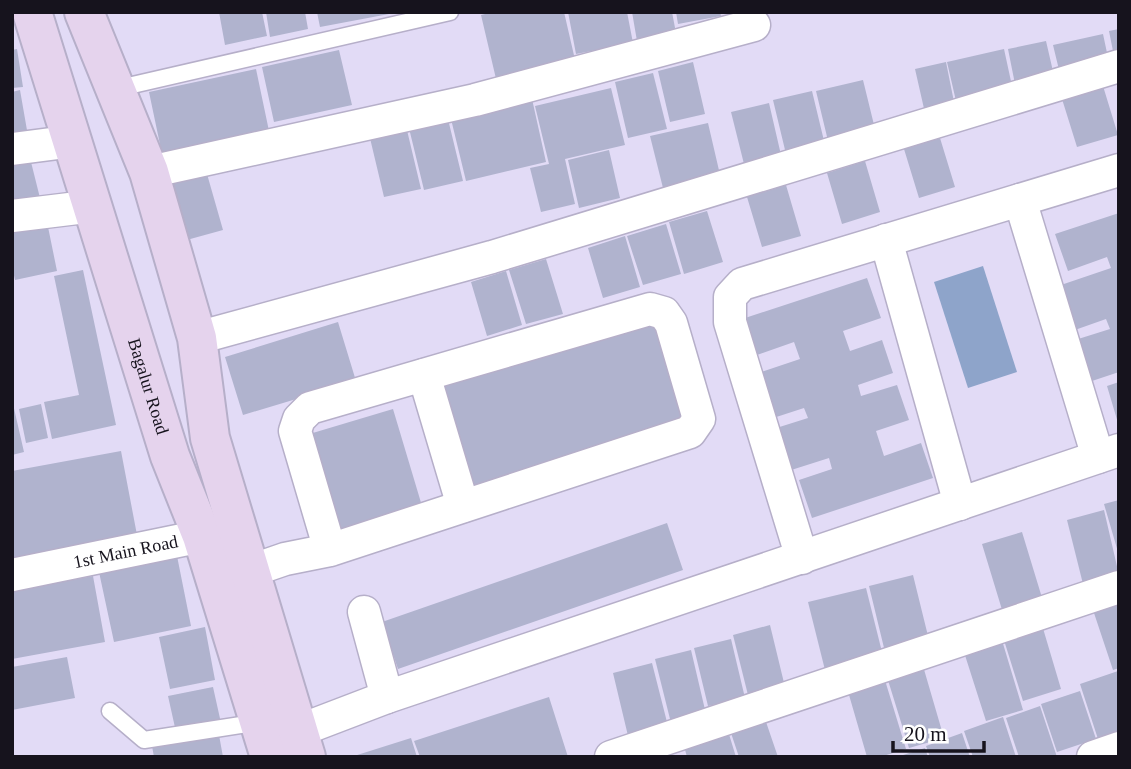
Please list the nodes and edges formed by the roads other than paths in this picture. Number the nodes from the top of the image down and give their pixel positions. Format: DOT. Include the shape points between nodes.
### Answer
graph roads {
  1 [pos="32,12"];
  2 [pos="84,12"];
  3 [pos="450,12"];
  4 [pos="754,25"];
  5 [pos="1119,66"];
  6 [pos="115,89"];
  7 [pos="74,141"];
  8 [pos="12,149"];
  9 [pos="1119,170"];
  10 [pos="149,172"];
  11 [pos="1020,200"];
  12 [pos="94,206"];
  13 [pos="12,216"];
  14 [pos="886,240"];
  15 [pos="197,338"];
  16 [pos="424,375"];
  17 [pos="1108,454"];
  18 [pos="960,504"];
  19 [pos="463,506"];
  20 [pos="219,530"];
  21 [pos="330,550"];
  22 [pos="802,558"];
  23 [pos="250,571"];
  24 [pos="12,575"];
  25 [pos="1119,587"];
  26 [pos="364,612"];
  27 [pos="387,698"];
  28 [pos="110,711"];
  29 [pos="265,739"];
  30 [pos="302,744"];
  31 [pos="1119,748"];
  32 [pos="611,757"];
  33 [pos="1093,757"];
  1 -- 7 [label="main road, Bagalur Road"];
  2 -- 6 [label="main road, Bagalur Road"];
  3 -- 6 [label="lane"];
  4 -- 10 [label="street" via="475,100"];
  5 -- 15 [label="street" via="492,257"];
  6 -- 10 [label="main road, Bagalur Road"];
  7 -- 8 [label="street"];
  7 -- 12 [label="main road, Bagalur Road"];
  9 -- 11 [label="street"];
  10 -- 15 [label="main road, Bagalur Road"];
  11 -- 14 [label="street"];
  11 -- 17 [label="street"];
  12 -- 13 [label="street"];
  12 -- 20 [label="main road, Bagalur Road" via="170,456"];
  14 -- 18 [label="street"];
  14 -- 22 [label="street" via="742,284 730,297 730,322"];
  15 -- 20 [label="main road, Bagalur Road"];
  16 -- 19 [label="street"];
  16 -- 19 [label="street" via="650,309 664,313 671,323 699,419 690,432"];
  16 -- 21 [label="street" via="310,408 299,419 295,431"];
  17 -- 18 [label="street"];
  18 -- 22 [label="street"];
  19 -- 21 [label="street"];
  20 -- 23 [label="main road, Bagalur Road"];
  20 -- 24 [label="street, 1st Main Road"];
  20 -- 29 [label="main road, Bagalur Road"];
  21 -- 23 [label="street"];
  22 -- 27 [label="street"];
  23 -- 30 [label="main road, Bagalur Road"];
  25 -- 32 [label="street"];
  26 -- 27 [label="street"];
  27 -- 30 [label="street"];
  28 -- 29 [label="lane" via="144,740"];
  31 -- 33 [label="street"];
}
